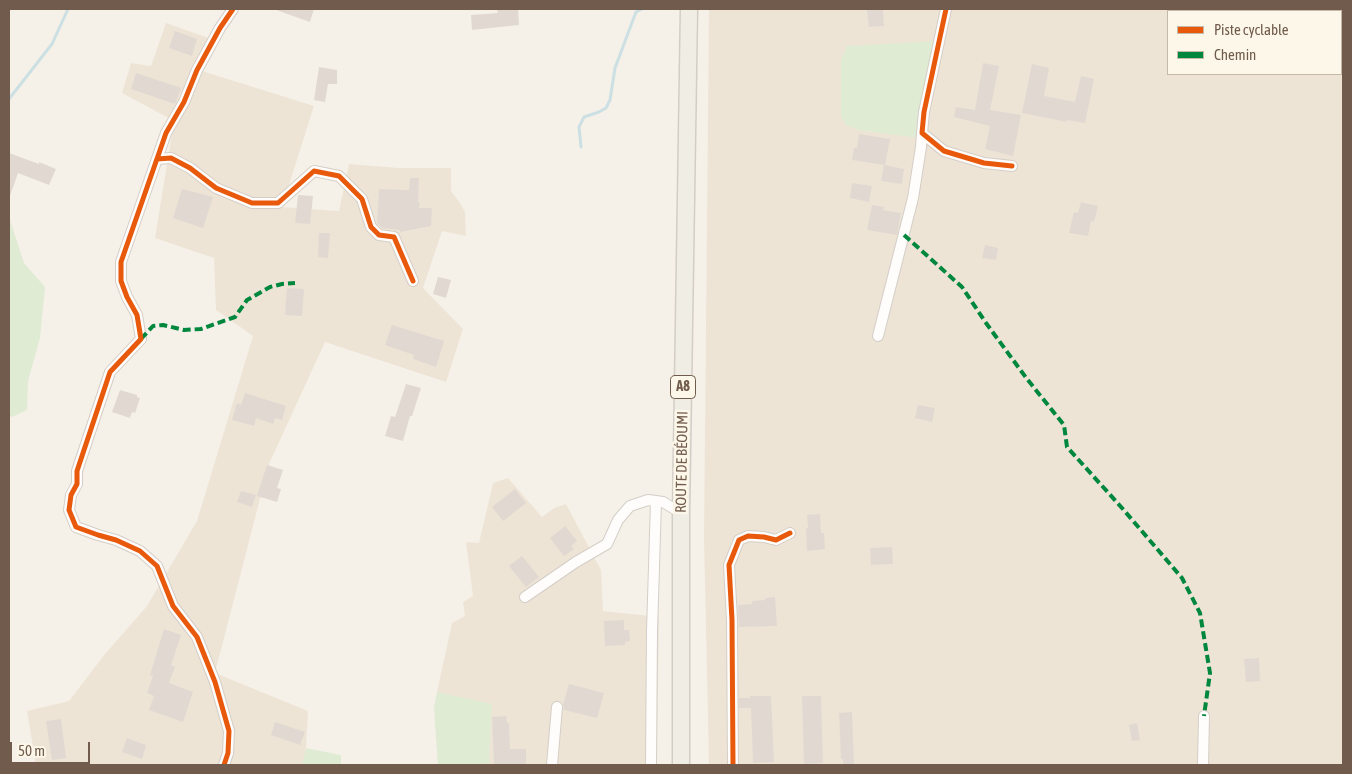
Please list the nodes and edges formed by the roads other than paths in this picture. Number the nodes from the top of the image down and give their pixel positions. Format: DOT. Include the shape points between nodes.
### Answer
graph roads {
  1 [pos="233,9"];
  2 [pos="689,9"];
  3 [pos="946,9"];
  4 [pos="922,133"];
  5 [pos="157,159"];
  6 [pos="1012,166"];
  7 [pos="413,281"];
  8 [pos="878,336"];
  9 [pos="656,502"];
  10 [pos="681,513"];
  11 [pos="790,533"];
  12 [pos="526,597"];
  13 [pos="557,707"];
  14 [pos="1204,716"];
  15 [pos="224,765"];
  16 [pos="552,765"];
  17 [pos="651,765"];
  18 [pos="681,765"];
  19 [pos="733,765"];
  20 [pos="1203,765"];
  1 -- 5 [label="street" via="197,70"];
  2 -- 10 [label="main road, ROUTE DE BÉOUMI / A8"];
  3 -- 4 [label="street"];
  4 -- 6 [label="street" via="944,151 984,163"];
  4 -- 8 [label="street" via="913,198"];
  5 -- 7 [label="street" via="171,158 216,188 252,203 278,203 314,172 339,176 362,199 371,227 379,235 394,237"];
  5 -- 15 [label="street" via="121,262 121,281 137,315 141,339 110,372 77,471 77,484 69,510 76,527 140,551 156,566 173,606 197,637 215,682 229,731"];
  9 -- 10 [label="street" via="663,502"];
  9 -- 12 [label="street" via="648,500 630,506 618,520 607,544"];
  9 -- 17 [label="street"];
  10 -- 18 [label="main road, ROUTE DE BÉOUMI / A8"];
  11 -- 19 [label="street" via="776,540 748,536 739,540 729,565"];
  13 -- 16 [label="street"];
  14 -- 20 [label="street"];
}
